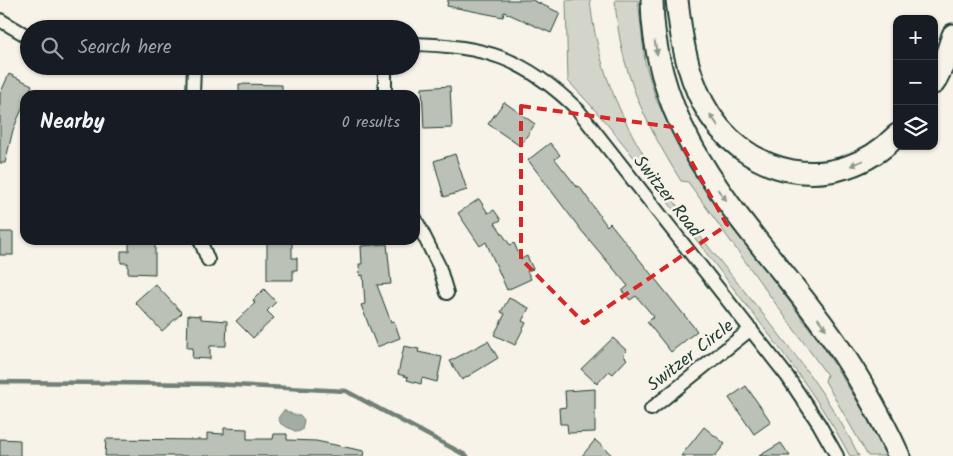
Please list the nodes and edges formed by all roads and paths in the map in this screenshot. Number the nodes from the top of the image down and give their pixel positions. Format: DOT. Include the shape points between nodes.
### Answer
graph roads {
  1 [pos="652,0"];
  2 [pos="677,0"];
  3 [pos="0,20"];
  4 [pos="20,32"];
  5 [pos="953,34"];
  6 [pos="420,44"];
  7 [pos="194,75"];
  8 [pos="385,75"];
  9 [pos="938,75"];
  10 [pos="193,90"];
  11 [pos="385,90"];
  12 [pos="893,138"];
  13 [pos="420,228"];
  14 [pos="202,245"];
  15 [pos="208,260"];
  16 [pos="447,293"];
  17 [pos="751,329"];
  18 [pos="650,409"];
  19 [pos="837,456"];
  20 [pos="899,456"];
  1 -- 20 [label="highway, one-way" via="658,57 682,131 714,184 848,362"];
  12 -- 2 [label="highway, one-way" via="873,156 859,163 822,172 791,171 745,152 716,123 691,78 682,43"];
  3 -- 4 [label="street"];
  5 -- 9 [label="highway"];
  6 -- 17 [label="street, Switzer Road" via="450,44 483,51 532,71 553,85 578,110"];
  7 -- 10 [label="street"];
  8 -- 11 [label="street"];
  13 -- 16 [label="street" via="439,266"];
  14 -- 15 [label="street"];
  17 -- 18 [label="street, Switzer Circle"];
  17 -- 19 [label="street, Switzer Road" via="787,376"];
}
